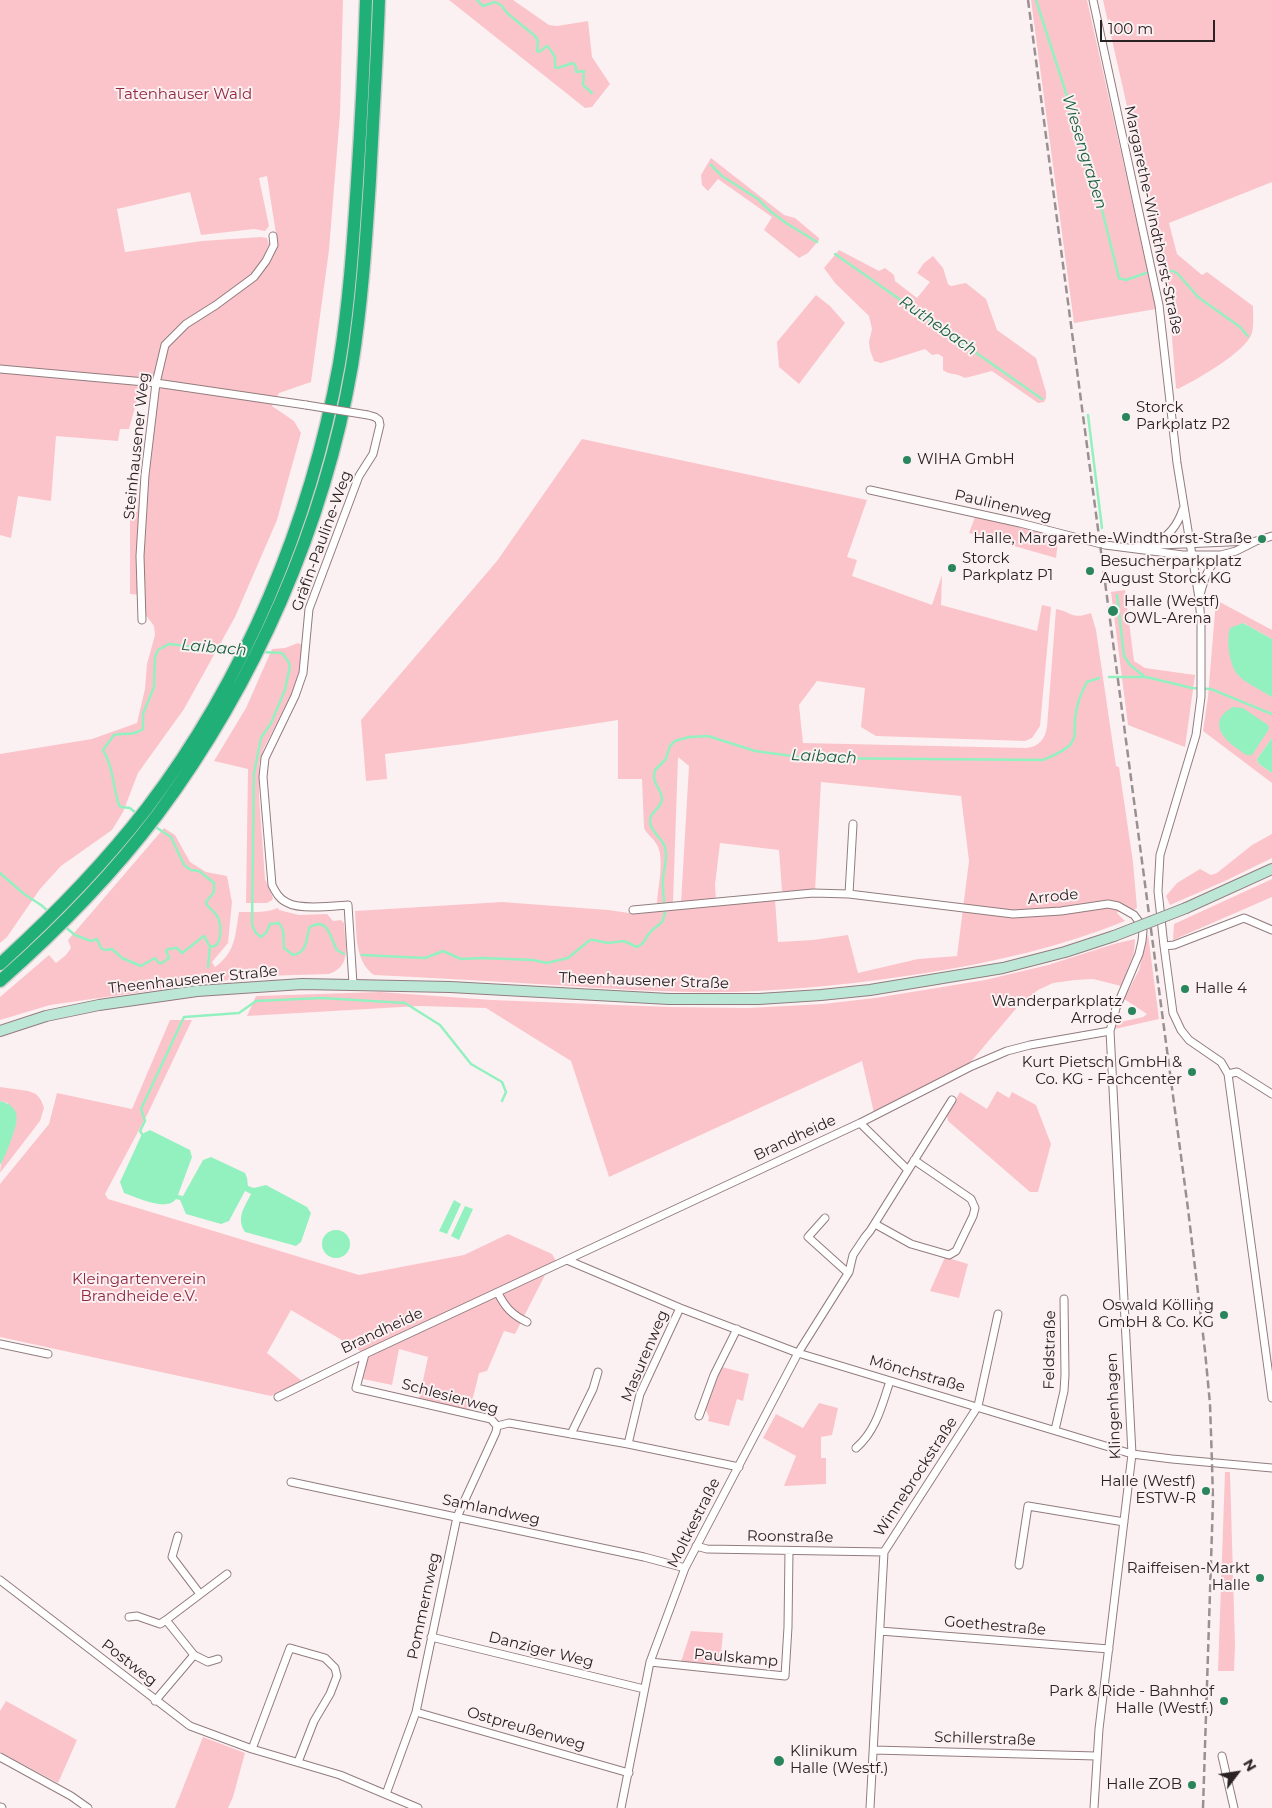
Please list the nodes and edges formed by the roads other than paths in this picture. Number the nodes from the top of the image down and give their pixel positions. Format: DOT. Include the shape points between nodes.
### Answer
graph roads {
  1 [pos="366,0"];
  2 [pos="379,0"];
  3 [pos="1093,0"];
  4 [pos="273,236"];
  5 [pos="0,369"];
  6 [pos="156,383"];
  7 [pos="870,490"];
  8 [pos="1184,507"];
  9 [pos="1272,536"];
  10 [pos="1256,541"];
  11 [pos="1189,543"];
  12 [pos="1149,544"];
  13 [pos="1130,547"];
  14 [pos="1192,555"];
  15 [pos="1221,555"];
  16 [pos="1199,598"];
  17 [pos="142,620"];
  18 [pos="152,811"];
  19 [pos="853,824"];
  20 [pos="1272,869"];
  21 [pos="849,894"];
  22 [pos="633,910"];
  23 [pos="47,929"];
  24 [pos="1272,930"];
  25 [pos="1164,946"];
  26 [pos="0,964"];
  27 [pos="0,981"];
  28 [pos="352,984"];
  29 [pos="0,1031"];
  30 [pos="1110,1031"];
  31 [pos="1228,1074"];
  32 [pos="1272,1094"];
  33 [pos="952,1100"];
  34 [pos="860,1123"];
  35 [pos="914,1160"];
  36 [pos="908,1170"];
  37 [pos="825,1218"];
  38 [pos="875,1224"];
  39 [pos="567,1260"];
  40 [pos="848,1273"];
  41 [pos="498,1292"];
  42 [pos="1064,1299"];
  43 [pos="680,1308"];
  44 [pos="998,1314"];
  45 [pos="527,1322"];
  46 [pos="737,1329"];
  47 [pos="0,1344"];
  48 [pos="798,1353"];
  49 [pos="48,1354"];
  50 [pos="365,1354"];
  51 [pos="598,1372"];
  52 [pos="890,1381"];
  53 [pos="278,1397"];
  54 [pos="1272,1398"];
  55 [pos="978,1406"];
  56 [pos="699,1416"];
  57 [pos="497,1426"];
  58 [pos="1055,1430"];
  59 [pos="571,1434"];
  60 [pos="628,1444"];
  61 [pos="856,1448"];
  62 [pos="1132,1454"];
  63 [pos="739,1467"];
  64 [pos="1272,1468"];
  65 [pos="290,1482"];
  66 [pos="457,1517"];
  67 [pos="1124,1522"];
  68 [pos="178,1536"];
  69 [pos="696,1546"];
  70 [pos="790,1551"];
  71 [pos="884,1552"];
  72 [pos="1019,1565"];
  73 [pos="684,1568"];
  74 [pos="227,1574"];
  75 [pos="0,1580"];
  76 [pos="200,1594"];
  77 [pos="129,1617"];
  78 [pos="166,1620"];
  79 [pos="880,1631"];
  80 [pos="431,1637"];
  81 [pos="1109,1649"];
  82 [pos="194,1655"];
  83 [pos="218,1659"];
  84 [pos="650,1662"];
  85 [pos="644,1689"];
  86 [pos="155,1701"];
  87 [pos="416,1712"];
  88 [pos="252,1749"];
  89 [pos="874,1750"];
  90 [pos="1096,1756"];
  91 [pos="1222,1756"];
  92 [pos="0,1758"];
  93 [pos="298,1762"];
  94 [pos="629,1773"];
  95 [pos="386,1794"];
  96 [pos="88,1808"];
  97 [pos="418,1808"];
  98 [pos="621,1808"];
  99 [pos="870,1808"];
  100 [pos="1094,1808"];
  101 [pos="1234,1808"];
  1 -- 18 [label="highway" via="354,236 346,312 324,432 308,493 276,582 247,644"];
  2 -- 18 [label="highway" via="360,312 338,430 320,496 295,569 262,643 228,707 191,766"];
  3 -- 8 [label="street, Margarethe-Windthorst-Straße" via="1159,305"];
  4 -- 6 [label="street, Steinhausener Weg" via="274,245 254,277 186,324 165,345"];
  5 -- 6 [label="street, Gräfin-Pauline-Weg"];
  6 -- 17 [label="street, Steinhausener Weg" via="140,556"];
  6 -- 28 [label="street, Gräfin-Pauline-Weg, bridge" via="368,415 379,420 373,454 360,476 309,609 303,673 267,751 263,777 272,885 282,900 291,905 348,905"];
  7 -- 13 [label="street, Paulinenweg" via="1105,545"];
  8 -- 11 [label="street, Margarethe-Windthorst-Straße"];
  8 -- 12 [label="street, Paulinenweg" via="1180,520 1171,531"];
  9 -- 10 [label="street"];
  10 -- 11 [label="street, Paulinenweg"];
  10 -- 15 [label="street"];
  11 -- 12 [label="street, Paulinenweg"];
  11 -- 14 [label="street, Margarethe-Windthorst-Straße"];
  12 -- 13 [label="street, Paulinenweg"];
  13 -- 14 [label="street, Paulinenweg"];
  14 -- 15 [label="street, Paulinenweg"];
  14 -- 16 [label="street, Margarethe-Windthorst-Straße"];
  15 -- 16 [label="street" via="1210,565"];
  16 -- 25 [label="street, Margarethe-Windthorst-Straße" via="1202,680 1193,750 1160,855 1158,891"];
  18 -- 23 [label="highway" via="136,831 98,866 66,910"];
  19 -- 21 [label="street"];
  20 -- 28 [label="main road, Theenhausener Straße, bridge" via="1186,908 1065,952 1003,968 870,990 768,998 669,999"];
  21 -- 22 [label="street, Arrode" via="813,893"];
  21 -- 30 [label="street, Arrode" via="1013,914 1108,904 1127,910 1140,922 1142,941"];
  23 -- 26 [label="highway"];
  23 -- 27 [label="highway"];
  24 -- 25 [label="street" via="1244,918"];
  25 -- 31 [label="street, Margarethe-Windthorst-Straße" via="1173,1013 1181,1030 1189,1040 1221,1062"];
  28 -- 29 [label="main road, Theenhausener Straße" via="197,991 99,1005 46,1016"];
  30 -- 34 [label="street, Brandheide" via="1007,1051"];
  30 -- 62 [label="street, Klingenhagen"];
  31 -- 32 [label="street" via="1237,1072"];
  31 -- 54 [label="street"];
  33 -- 35 [label="street, Moltkestraße"];
  34 -- 36 [label="street"];
  34 -- 39 [label="street, Brandheide"];
  35 -- 36 [label="street, Moltkestraße"];
  35 -- 38 [label="street" via="971,1199 975,1208 973,1216 956,1251 949,1255 911,1244"];
  36 -- 38 [label="street, Moltkestraße"];
  37 -- 40 [label="street" via="808,1237"];
  38 -- 40 [label="street, Moltkestraße" via="853,1255"];
  39 -- 41 [label="street, Brandheide"];
  39 -- 43 [label="street, Mönchstraße"];
  40 -- 48 [label="street, Moltkestraße"];
  41 -- 45 [label="street" via="510,1313"];
  41 -- 50 [label="street, Brandheide"];
  42 -- 58 [label="street, Feldstraße" via="1066,1375"];
  43 -- 46 [label="street, Mönchstraße"];
  43 -- 60 [label="street, Masurenweg" via="640,1394"];
  44 -- 55 [label="street, Winnebrockstraße"];
  46 -- 48 [label="street, Mönchstraße"];
  46 -- 56 [label="street" via="714,1375"];
  47 -- 49 [label="street"];
  48 -- 52 [label="street, Mönchstraße"];
  48 -- 63 [label="street, Moltkestraße"];
  50 -- 53 [label="street, Brandheide"];
  50 -- 57 [label="street, Schlesierweg" via="356,1388 491,1419"];
  51 -- 59 [label="street"];
  52 -- 55 [label="street, Mönchstraße"];
  52 -- 61 [label="street" via="879,1414 866,1439"];
  55 -- 58 [label="street, Mönchstraße"];
  55 -- 71 [label="street, Winnebrockstraße"];
  57 -- 59 [label="street, Schlesierweg" via="509,1423"];
  57 -- 66 [label="street, Pommernweg"];
  58 -- 62 [label="street, Mönchstraße"];
  59 -- 60 [label="street, Schlesierweg"];
  60 -- 63 [label="street, Schlesierweg"];
  62 -- 64 [label="street, Mönchstraße"];
  62 -- 67 [label="street, Klingenhagen"];
  63 -- 69 [label="street, Moltkestraße"];
  65 -- 66 [label="street, Samlandweg"];
  66 -- 73 [label="street, Samlandweg"];
  66 -- 80 [label="street, Pommernweg"];
  67 -- 72 [label="street" via="1028,1506"];
  67 -- 81 [label="street, Klingenhagen"];
  68 -- 76 [label="street" via="172,1557"];
  69 -- 70 [label="street, Roonstraße"];
  69 -- 73 [label="street, Moltkestraße"];
  70 -- 71 [label="street, Roonstraße"];
  70 -- 84 [label="street, Paulskamp" via="785,1676"];
  71 -- 79 [label="street, Winnebrockstraße"];
  73 -- 84 [label="street, Moltkestraße"];
  74 -- 76 [label="street"];
  75 -- 86 [label="street, Postweg"];
  76 -- 78 [label="street"];
  77 -- 78 [label="street" via="137,1616 160,1624"];
  78 -- 82 [label="street"];
  79 -- 81 [label="street, Goethestraße"];
  79 -- 89 [label="street, Winnebrockstraße"];
  80 -- 85 [label="street, Danziger Weg"];
  80 -- 87 [label="street, Pommernweg"];
  81 -- 90 [label="street, Klingenhagen"];
  82 -- 83 [label="street" via="208,1662"];
  82 -- 86 [label="street"];
  84 -- 85 [label="street, Moltkestraße"];
  85 -- 94 [label="street, Moltkestraße"];
  86 -- 88 [label="street, Postweg" via="190,1726"];
  87 -- 94 [label="street, Ostpreußenweg"];
  87 -- 95 [label="street, Pommernweg"];
  88 -- 93 [label="street, Postweg"];
  88 -- 93 [label="street" via="290,1648 325,1658 335,1668 337,1676"];
  89 -- 90 [label="street, Schillerstraße"];
  89 -- 99 [label="street, Winnebrockstraße"];
  90 -- 100 [label="street, Klingenhagen"];
  91 -- 101 [label="street"];
  92 -- 96 [label="street"];
  93 -- 95 [label="street, Postweg"];
  94 -- 98 [label="street, Moltkestraße"];
  95 -- 97 [label="street, Postweg"];
}
